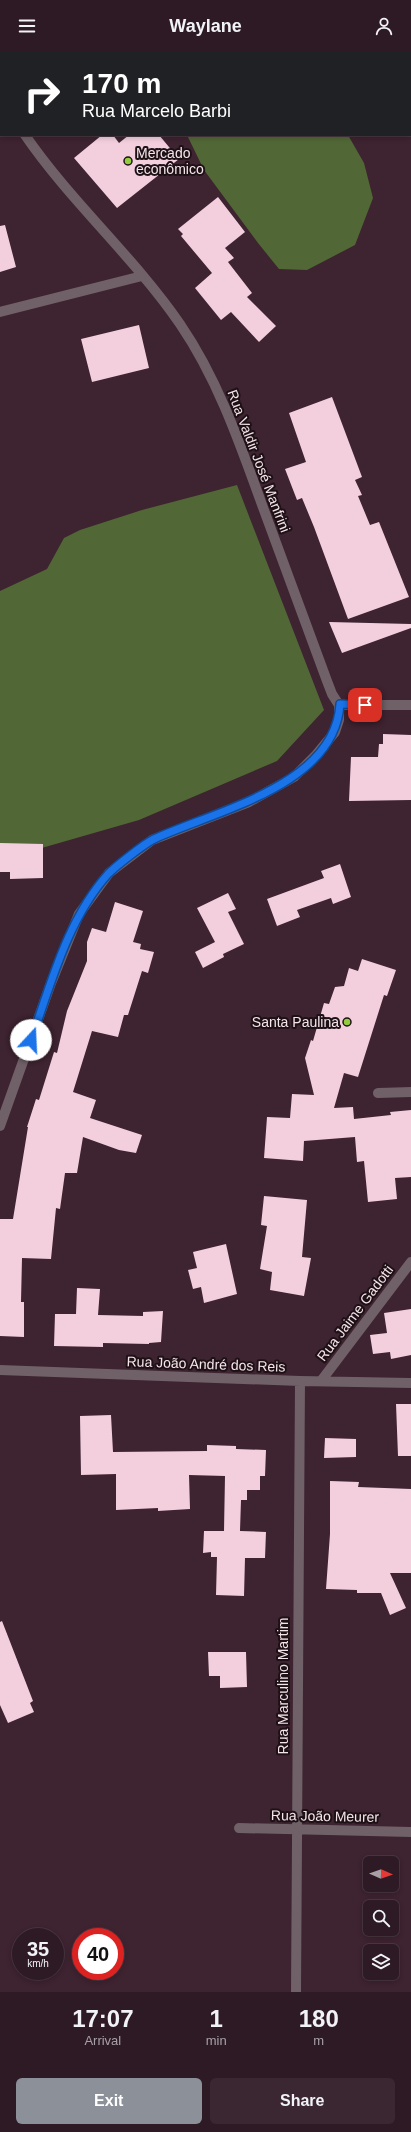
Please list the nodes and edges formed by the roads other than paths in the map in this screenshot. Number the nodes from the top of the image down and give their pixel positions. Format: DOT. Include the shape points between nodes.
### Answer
graph roads {
  1 [pos="26,136"];
  2 [pos="142,276"];
  3 [pos="0,312"];
  4 [pos="340,704"];
  5 [pos="411,705"];
  6 [pos="411,1092"];
  7 [pos="378,1093"];
  8 [pos="0,1126"];
  9 [pos="411,1262"];
  10 [pos="0,1370"];
  11 [pos="300,1381"];
  12 [pos="321,1381"];
  13 [pos="411,1383"];
  14 [pos="238,1828"];
  15 [pos="296,1830"];
  16 [pos="411,1832"];
  17 [pos="296,1992"];
  1 -- 2 [label="street, Rua Valdir José Manfrini" via="85,212"];
  2 -- 3 [label="street"];
  2 -- 4 [label="street, Rua Valdir José Manfrini" via="180,324 209,374 234,427 332,694"];
  4 -- 5 [label="street"];
  4 -- 8 [label="street" via="335,732 294,776 249,802 152,840 109,873 79,914"];
  6 -- 7 [label="street"];
  9 -- 12 [label="street, Rua Jaime Gadotti"];
  10 -- 11 [label="street, Rua João André dos Reis"];
  11 -- 12 [label="street, Rua João André dos Reis"];
  11 -- 15 [label="street, Rua Marculino Martim"];
  12 -- 13 [label="street, Rua João André dos Reis"];
  14 -- 15 [label="street, Rua João Meurer"];
  15 -- 16 [label="street, Rua João Meurer"];
  15 -- 17 [label="street, Rua Marculino Martim"];
}
